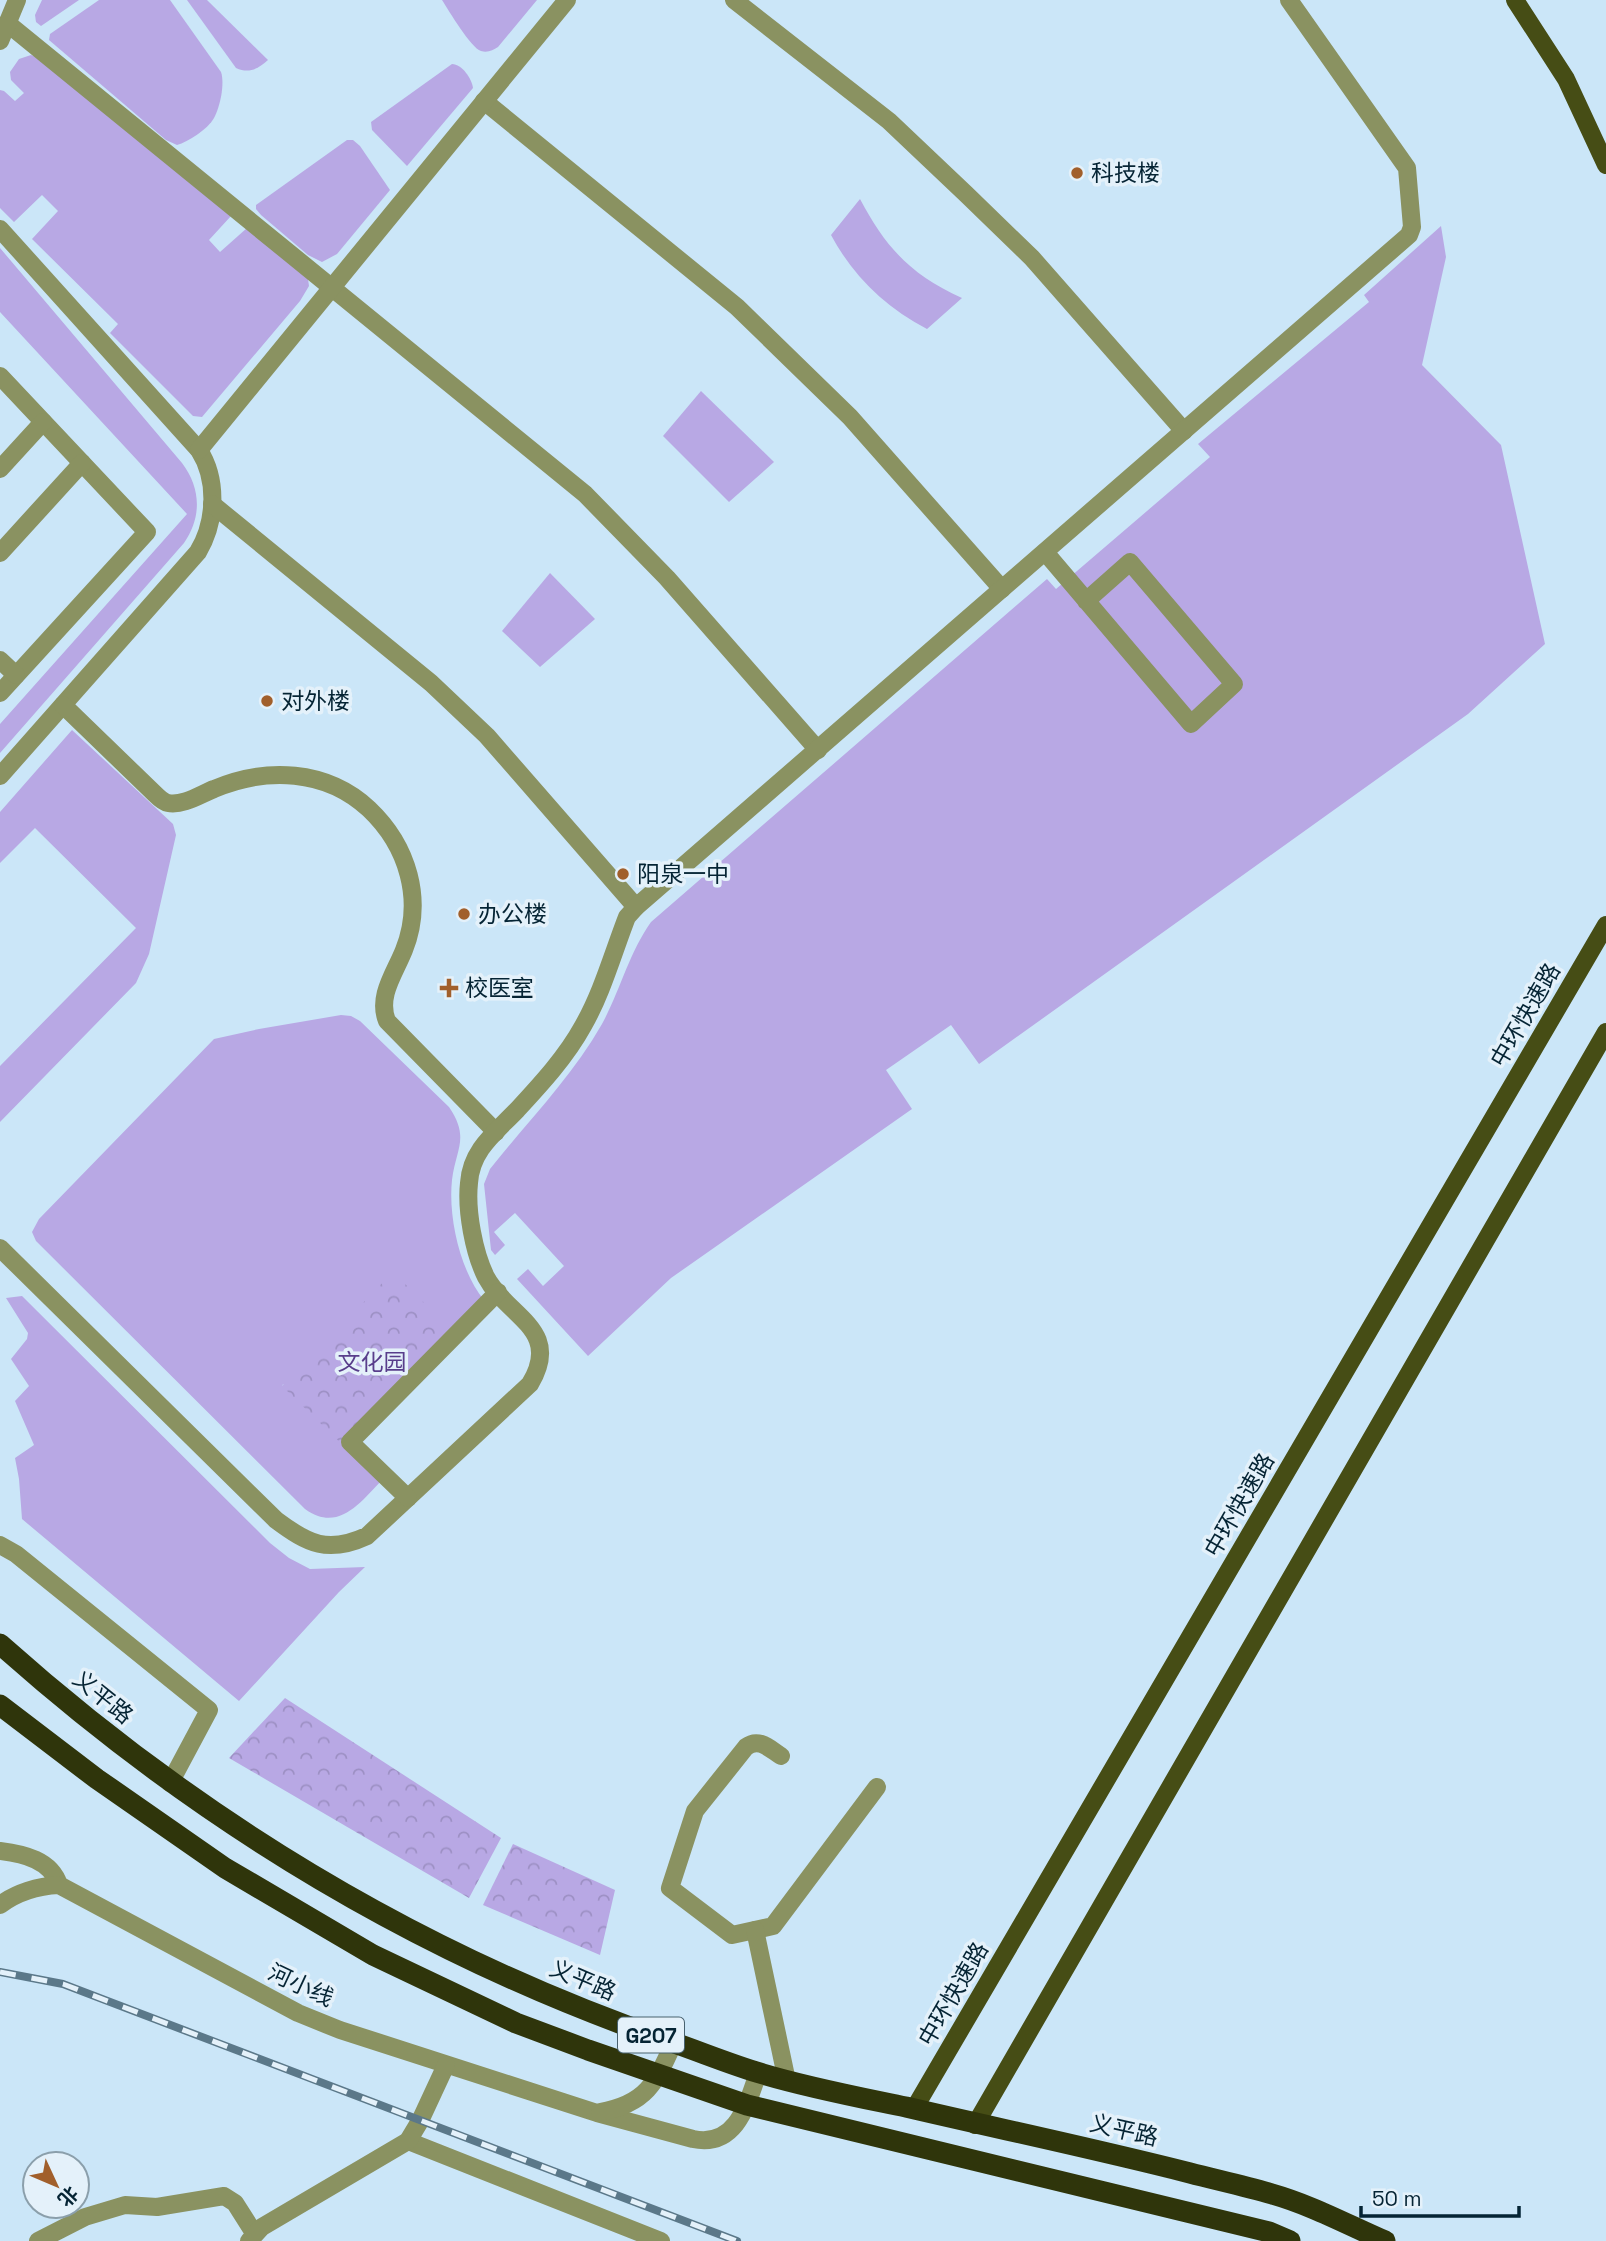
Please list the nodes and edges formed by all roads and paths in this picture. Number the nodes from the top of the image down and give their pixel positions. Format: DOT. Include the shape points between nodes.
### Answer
graph roads {
  1 [pos="17,0"];
  2 [pos="567,0"];
  3 [pos="734,0"];
  4 [pos="1289,0"];
  5 [pos="1515,0"];
  6 [pos="7,23"];
  7 [pos="0,41"];
  8 [pos="484,101"];
  9 [pos="1606,166"];
  10 [pos="0,229"];
  11 [pos="332,288"];
  12 [pos="0,376"];
  13 [pos="43,422"];
  14 [pos="1184,432"];
  15 [pos="199,450"];
  16 [pos="82,463"];
  17 [pos="0,469"];
  18 [pos="212,504"];
  19 [pos="1045,552"];
  20 [pos="0,554"];
  21 [pos="1002,589"];
  22 [pos="1086,601"];
  23 [pos="0,660"];
  24 [pos="16,675"];
  25 [pos="0,693"];
  26 [pos="63,705"];
  27 [pos="818,750"];
  28 [pos="0,776"];
  29 [pos="636,907"];
  30 [pos="1606,925"];
  31 [pos="1606,1032"];
  32 [pos="496,1132"];
  33 [pos="0,1248"];
  34 [pos="498,1292"];
  35 [pos="408,1498"];
  36 [pos="0,1545"];
  37 [pos="0,1644"];
  38 [pos="0,1705"];
  39 [pos="782,1756"];
  40 [pos="170,1783"];
  41 [pos="877,1787"];
  42 [pos="0,1851"];
  43 [pos="59,1885"];
  44 [pos="0,1905"];
  45 [pos="755,1930"];
  46 [pos="674,2042"];
  47 [pos="446,2065"];
  48 [pos="758,2073"];
  49 [pos="659,2075"];
  50 [pos="788,2081"];
  51 [pos="747,2105"];
  52 [pos="914,2109"];
  53 [pos="597,2113"];
  54 [pos="975,2125"];
  55 [pos="408,2141"];
  56 [pos="252,2237"];
  57 [pos="38,2241"];
  58 [pos="661,2241"];
  59 [pos="1290,2241"];
  60 [pos="1385,2241"];
  1 -- 6 [label="street"];
  2 -- 8 [label="street"];
  3 -- 14 [label="street" via="889,121 976,203 1032,258"];
  4 -- 14 [label="street" via="1407,168 1412,227 1404,240"];
  5 -- 9 [label="main road" via="1566,79"];
  6 -- 7 [label="street"];
  6 -- 11 [label="street"];
  8 -- 11 [label="street"];
  8 -- 21 [label="street" via="737,307 850,417"];
  10 -- 15 [label="street"];
  11 -- 15 [label="street"];
  11 -- 27 [label="street" via="585,494 667,578"];
  12 -- 13 [label="street"];
  13 -- 16 [label="street"];
  13 -- 17 [label="street"];
  14 -- 19 [label="street"];
  15 -- 18 [label="street" via="210,473"];
  16 -- 20 [label="street"];
  16 -- 24 [label="street" via="147,532"];
  18 -- 26 [label="street" via="209,528 198,552"];
  18 -- 29 [label="street" via="439,690 487,736"];
  19 -- 21 [label="street"];
  19 -- 22 [label="street"];
  21 -- 27 [label="street"];
  22 -- 22 [label="street" via="1191,723 1234,684 1130,562"];
  23 -- 24 [label="street"];
  24 -- 25 [label="street"];
  26 -- 28 [label="street"];
  26 -- 32 [label="street" via="167,803 245,778 285,774 338,787 370,810 403,854 413,901 410,936 384,996 383,1011 387,1021"];
  27 -- 29 [label="street"];
  29 -- 32 [label="street" via="627,917 584,1026"];
  30 -- 52 [label="main road, 中环快速路"];
  31 -- 54 [label="main road"];
  32 -- 34 [label="street" via="476,1153 468,1203 482,1266"];
  33 -- 35 [label="street" via="295,1534 328,1546 354,1542"];
  34 -- 35 [label="street" via="535,1334 541,1352 539,1370 530,1384"];
  34 -- 35 [label="street" via="350,1442"];
  36 -- 40 [label="street" via="209,1710"];
  37 -- 40 [label="highway, 义平路 / G207"];
  38 -- 49 [label="highway, G207" via="225,1868 373,1955 516,2023"];
  39 -- 45 [label="street" via="758,1743 746,1746 695,1811 670,1888 732,1935"];
  40 -- 46 [label="highway, 义平路 / G207" via="326,1885 398,1923 556,1998"];
  41 -- 45 [label="street" via="773,1926"];
  42 -- 43 [label="street, 河小线" via="44,1864"];
  43 -- 44 [label="street" via="31,1890"];
  43 -- 47 [label="street, 河小线" via="280,2006"];
  45 -- 50 [label="street"];
  46 -- 48 [label="highway, 义平路 / G207"];
  46 -- 49 [label="street"];
  47 -- 53 [label="street, 河小线"];
  47 -- 55 [label="street"];
  48 -- 50 [label="highway, 义平路 / G207"];
  48 -- 51 [label="street, 河小线"];
  49 -- 51 [label="highway, G207"];
  49 -- 53 [label="street" via="638,2099"];
  50 -- 52 [label="highway, 义平路 / G207"];
  51 -- 53 [label="street, 河小线" via="735,2125 715,2140 705,2141"];
  51 -- 59 [label="highway, G207" via="1269,2232"];
  52 -- 54 [label="highway, 义平路 / G207"];
  54 -- 60 [label="highway, 义平路 / G207" via="1275,2194"];
  55 -- 56 [label="street"];
  55 -- 58 [label="street"];
  56 -- 57 [label="street" via="235,2203 224,2196 157,2207 125,2205 85,2217"];
}
